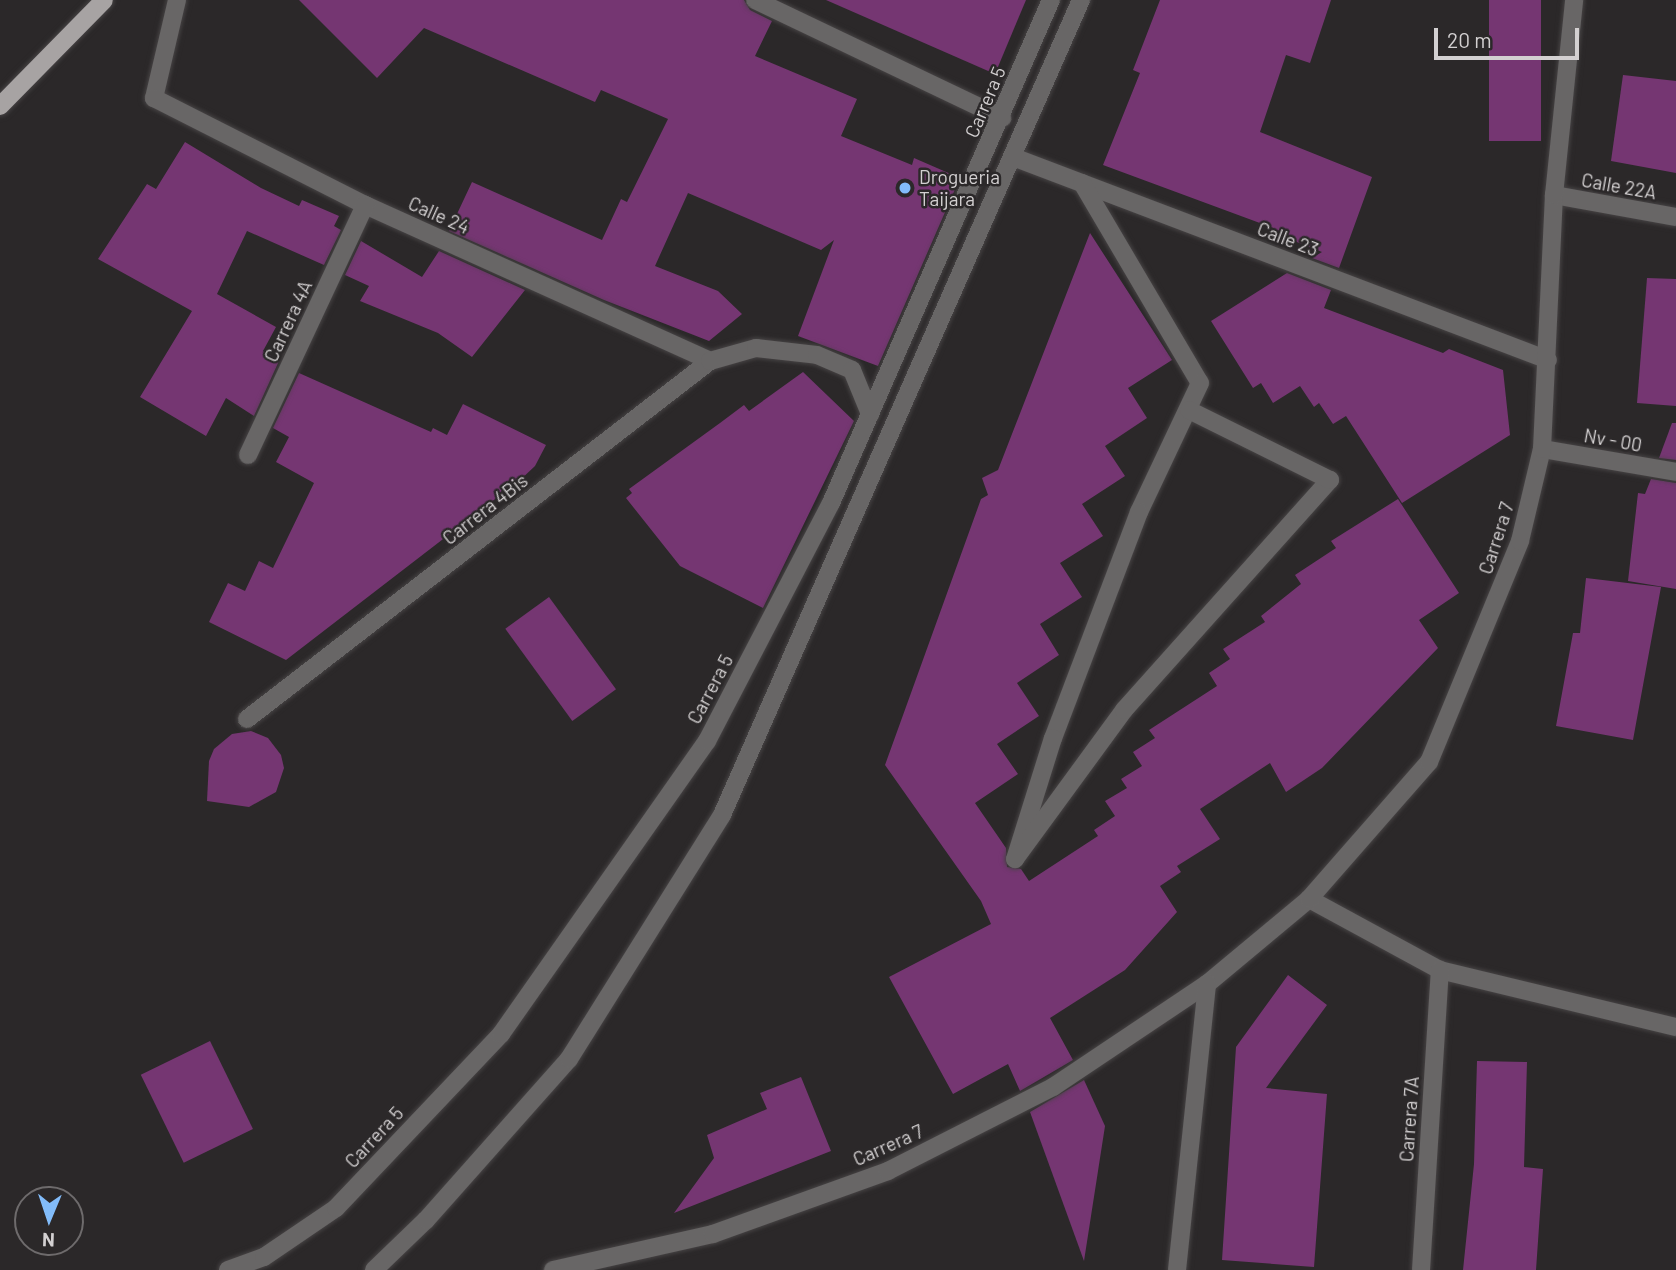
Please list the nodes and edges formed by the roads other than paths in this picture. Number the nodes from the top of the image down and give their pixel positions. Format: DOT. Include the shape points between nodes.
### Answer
graph roads {
  1 [pos="104,0"];
  2 [pos="177,0"];
  3 [pos="755,0"];
  4 [pos="1051,0"];
  5 [pos="1080,0"];
  6 [pos="1574,0"];
  7 [pos="0,106"];
  8 [pos="1002,118"];
  9 [pos="1013,157"];
  10 [pos="1082,183"];
  11 [pos="1554,195"];
  12 [pos="365,205"];
  13 [pos="1676,218"];
  14 [pos="1548,360"];
  15 [pos="710,361"];
  16 [pos="1189,410"];
  17 [pos="870,414"];
  18 [pos="1542,449"];
  19 [pos="248,455"];
  20 [pos="1676,472"];
  21 [pos="247,719"];
  22 [pos="1309,899"];
  23 [pos="1440,970"];
  24 [pos="1207,984"];
  25 [pos="1676,1027"];
  26 [pos="228,1270"];
  27 [pos="374,1270"];
  28 [pos="553,1270"];
  29 [pos="1177,1270"];
  30 [pos="1420,1270"];
  1 -- 7 [label="main road"];
  2 -- 12 [label="street, Calle 24" via="154,98"];
  3 -- 8 [label="street"];
  4 -- 8 [label="street, Carrera 5"];
  5 -- 9 [label="street"];
  6 -- 11 [label="street, Carrera 7"];
  8 -- 17 [label="street, Carrera 5"];
  9 -- 10 [label="street, Calle 23"];
  9 -- 27 [label="street" via="722,815 569,1059 426,1220"];
  10 -- 14 [label="street, Calle 23"];
  10 -- 16 [label="street" via="1200,383"];
  11 -- 13 [label="street, Calle 22A"];
  11 -- 14 [label="street, Carrera 7"];
  12 -- 15 [label="street, Calle 24"];
  12 -- 19 [label="street, Carrera 4A"];
  14 -- 18 [label="street, Carrera 7"];
  15 -- 17 [label="street, Carrera 4Bis" via="756,348 817,355 852,370"];
  15 -- 21 [label="street, Carrera 4Bis"];
  16 -- 16 [label="street" via="1135,524 1053,738 1015,859 1124,710 1329,480"];
  17 -- 26 [label="street, Carrera 5" via="831,503 707,741 501,1034 336,1208 264,1256"];
  18 -- 20 [label="street, Nv - 00"];
  18 -- 22 [label="street, Carrera 7" via="1520,541 1429,762"];
  22 -- 23 [label="street"];
  22 -- 24 [label="street, Carrera 7"];
  23 -- 25 [label="street"];
  23 -- 30 [label="street, Carrera 7A"];
  24 -- 28 [label="street, Carrera 7" via="1053,1087 888,1171 713,1234"];
  24 -- 29 [label="street"];
}
